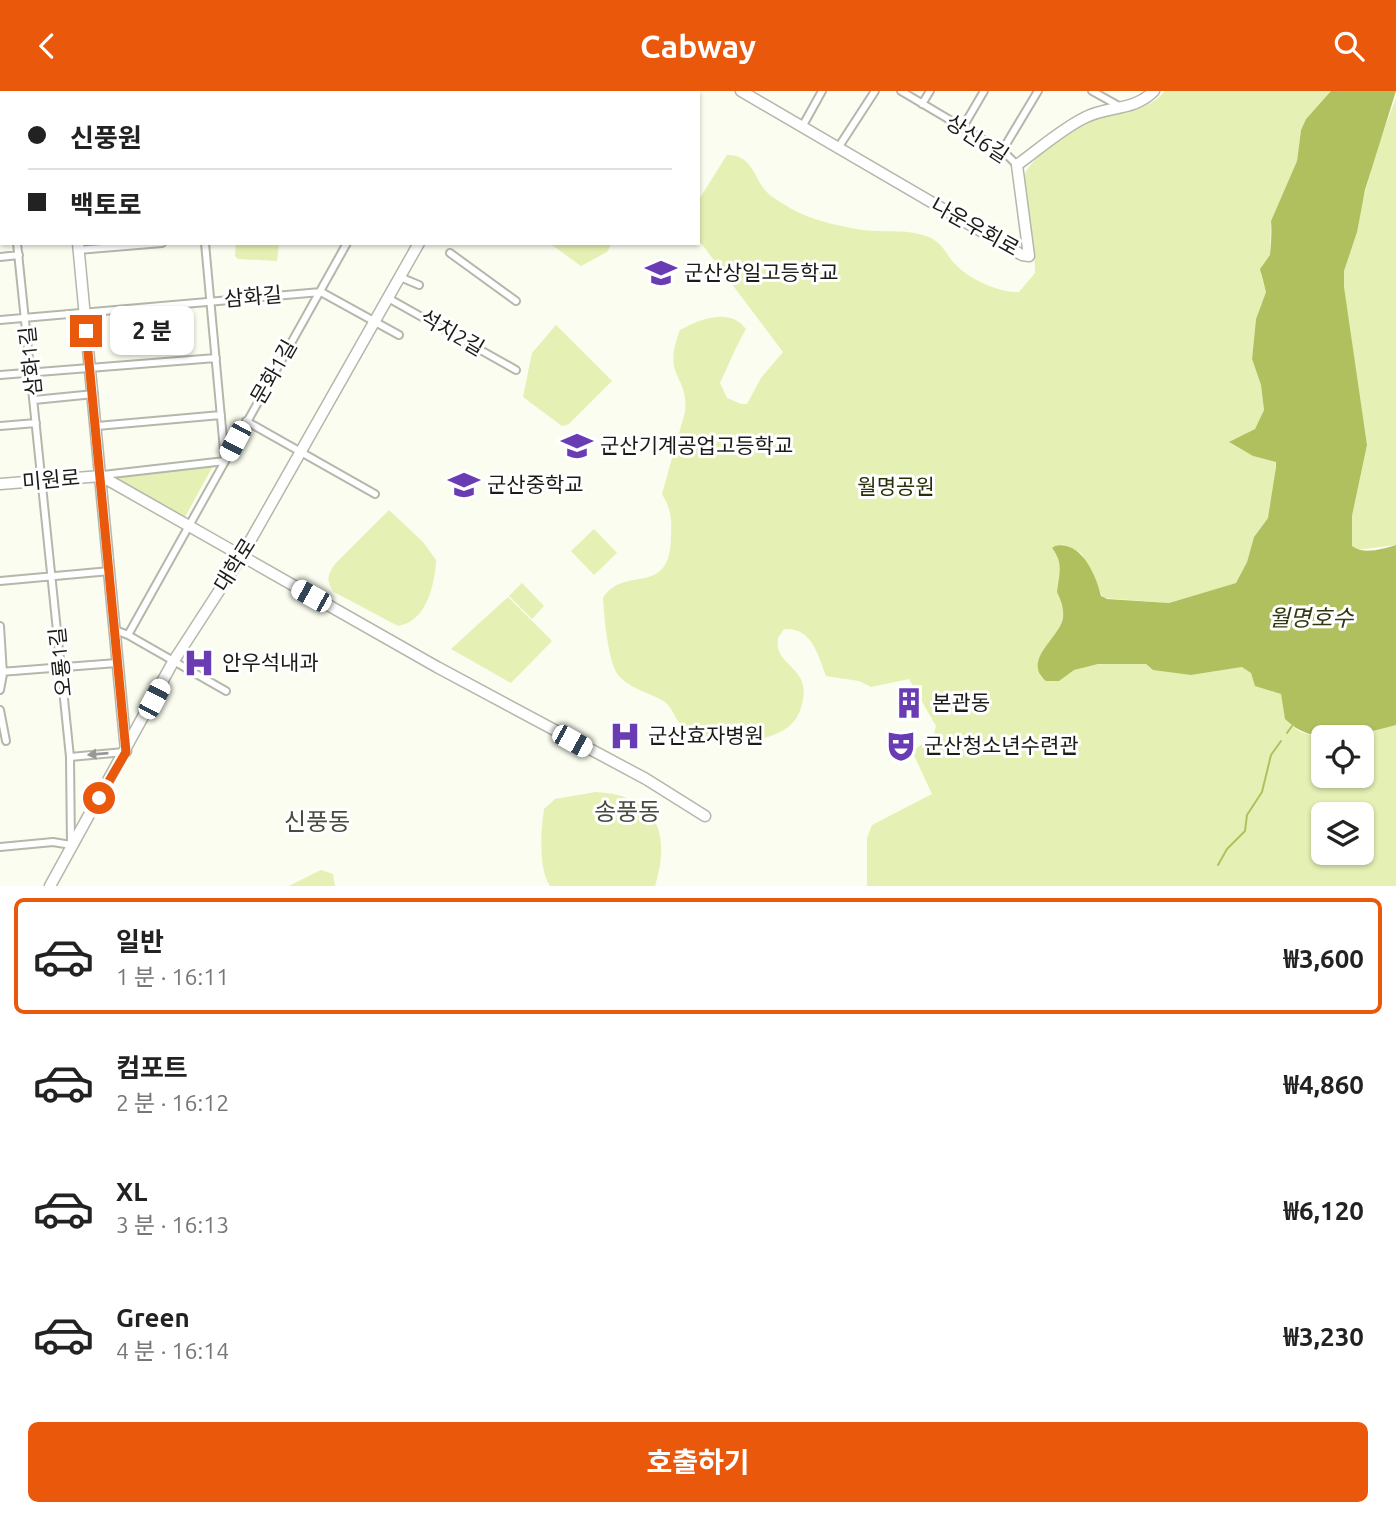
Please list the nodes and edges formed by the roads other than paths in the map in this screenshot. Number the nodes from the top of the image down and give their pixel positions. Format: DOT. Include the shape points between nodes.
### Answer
graph roads {
  1 [pos="741,91"];
  2 [pos="822,91"];
  3 [pos="875,91"];
  4 [pos="901,91"];
  5 [pos="930,91"];
  6 [pos="984,91"];
  7 [pos="1038,91"];
  8 [pos="1154,91"];
  9 [pos="1096,92"];
  10 [pos="922,104"];
  11 [pos="1124,109"];
  12 [pos="802,127"];
  13 [pos="963,127"];
  14 [pos="838,148"];
  15 [pos="1002,151"];
  16 [pos="1017,165"];
  17 [pos="17,245"];
  18 [pos="120,245"];
  19 [pos="205,245"];
  20 [pos="346,245"];
  21 [pos="418,245"];
  22 [pos="78,247"];
  23 [pos="450,253"];
  24 [pos="19,255"];
  25 [pos="0,257"];
  26 [pos="400,277"];
  27 [pos="419,285"];
  28 [pos="321,292"];
  29 [pos="388,298"];
  30 [pos="211,301"];
  31 [pos="516,301"];
  32 [pos="84,312"];
  33 [pos="26,318"];
  34 [pos="0,320"];
  35 [pos="374,321"];
  36 [pos="399,335"];
  37 [pos="216,358"];
  38 [pos="92,368"];
  39 [pos="516,370"];
  40 [pos="32,372"];
  41 [pos="0,375"];
  42 [pos="94,394"];
  43 [pos="34,400"];
  44 [pos="221,415"];
  45 [pos="246,421"];
  46 [pos="36,423"];
  47 [pos="0,426"];
  48 [pos="97,426"];
  49 [pos="301,452"];
  50 [pos="225,461"];
  51 [pos="101,475"];
  52 [pos="41,480"];
  53 [pos="0,484"];
  54 [pos="375,494"];
  55 [pos="187,526"];
  56 [pos="241,557"];
  57 [pos="110,571"];
  58 [pos="52,577"];
  59 [pos="0,581"];
  60 [pos="0,626"];
  61 [pos="115,630"];
  62 [pos="128,635"];
  63 [pos="173,662"];
  64 [pos="117,663"];
  65 [pos="62,668"];
  66 [pos="2,673"];
  67 [pos="0,690"];
  68 [pos="226,691"];
  69 [pos="0,710"];
  70 [pos="122,711"];
  71 [pos="144,717"];
  72 [pos="6,741"];
  73 [pos="126,752"];
  74 [pos="71,757"];
  75 [pos="705,816"];
  76 [pos="71,845"];
  77 [pos="0,847"];
  78 [pos="50,886"];
  1 -- 12 [label="street, 나운우회로"];
  2 -- 12 [label="street"];
  3 -- 14 [label="street"];
  4 -- 10 [label="street, 상신6길"];
  5 -- 10 [label="street"];
  6 -- 13 [label="street"];
  7 -- 15 [label="street"];
  8 -- 11 [label="street"];
  9 -- 11 [label="street"];
  10 -- 13 [label="street, 상신6길"];
  11 -- 16 [label="street" via="1083,118"];
  12 -- 14 [label="street, 나운우회로"];
  13 -- 15 [label="street, 상신6길"];
  14 -- 16 [label="street, 나운우회로" via="1029,256"];
  15 -- 16 [label="street, 상신6길"];
  17 -- 24 [label="street, 삼화1길"];
  18 -- 22 [label="street"];
  19 -- 30 [label="street"];
  20 -- 28 [label="street, 문화1길"];
  21 -- 26 [label="street, 대학로"];
  22 -- 32 [label="street"];
  23 -- 31 [label="street"];
  24 -- 25 [label="street"];
  24 -- 33 [label="street, 삼화1길"];
  26 -- 27 [label="street"];
  26 -- 29 [label="street, 대학로"];
  28 -- 30 [label="street, 삼화길"];
  28 -- 35 [label="street"];
  28 -- 45 [label="street, 문화1길"];
  29 -- 35 [label="street, 대학로"];
  29 -- 39 [label="street, 석치2길"];
  30 -- 32 [label="street, 삼화길"];
  30 -- 37 [label="street"];
  32 -- 33 [label="street, 삼화길"];
  32 -- 38 [label="street"];
  33 -- 34 [label="street, 삼화길"];
  33 -- 40 [label="street, 삼화1길"];
  35 -- 36 [label="street"];
  35 -- 49 [label="street, 대학로"];
  37 -- 38 [label="street"];
  37 -- 44 [label="street"];
  38 -- 40 [label="street"];
  38 -- 42 [label="street"];
  40 -- 41 [label="street"];
  40 -- 43 [label="street, 삼화1길"];
  42 -- 43 [label="street"];
  42 -- 48 [label="street"];
  43 -- 46 [label="street, 삼화1길"];
  44 -- 48 [label="street"];
  44 -- 50 [label="street"];
  45 -- 49 [label="street"];
  45 -- 50 [label="street, 문화1길"];
  46 -- 47 [label="street"];
  46 -- 52 [label="street, 삼화1길"];
  48 -- 51 [label="street"];
  49 -- 54 [label="street"];
  49 -- 56 [label="street, 대학로"];
  50 -- 51 [label="street"];
  50 -- 55 [label="street, 문화1길"];
  51 -- 52 [label="street, 미원로"];
  51 -- 55 [label="street"];
  51 -- 57 [label="street"];
  52 -- 53 [label="street, 미원로"];
  52 -- 58 [label="street, 오룡1길"];
  55 -- 56 [label="street"];
  55 -- 62 [label="street, 문화1길"];
  56 -- 63 [label="street, 대학로"];
  56 -- 75 [label="street" via="646,779"];
  57 -- 58 [label="street"];
  57 -- 61 [label="street"];
  58 -- 59 [label="street"];
  58 -- 65 [label="street, 오룡1길"];
  60 -- 66 [label="street"];
  61 -- 62 [label="street"];
  61 -- 64 [label="street"];
  62 -- 63 [label="street"];
  63 -- 68 [label="street"];
  63 -- 71 [label="street, 대학로"];
  64 -- 65 [label="street"];
  64 -- 70 [label="street"];
  65 -- 66 [label="street"];
  65 -- 74 [label="street, 오룡1길"];
  66 -- 67 [label="street"];
  69 -- 72 [label="street"];
  70 -- 71 [label="street" via="137,720"];
  70 -- 73 [label="street"];
  71 -- 73 [label="street, 대학로"];
  73 -- 74 [label="street, one-way"];
  73 -- 76 [label="street, 대학로"];
  74 -- 76 [label="street, 오룡1길"];
  76 -- 77 [label="street" via="53,842"];
  76 -- 78 [label="street, 대학로"];
}
